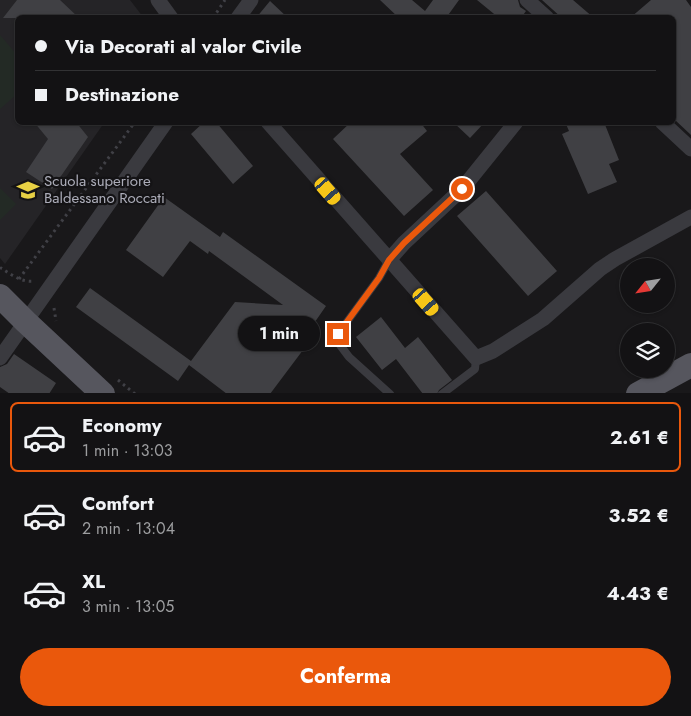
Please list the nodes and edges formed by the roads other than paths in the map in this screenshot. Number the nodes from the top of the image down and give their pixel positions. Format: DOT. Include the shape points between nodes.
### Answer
graph roads {
  1 [pos="158,0"];
  2 [pos="251,0"];
  3 [pos="527,0"];
  4 [pos="169,15"];
  5 [pos="240,15"];
  6 [pos="544,15"];
  7 [pos="164,125"];
  8 [pos="271,125"];
  9 [pos="514,125"];
  10 [pos="665,125"];
  11 [pos="691,150"];
  12 [pos="691,217"];
  13 [pos="389,260"];
  14 [pos="0,296"];
  15 [pos="26,322"];
  16 [pos="0,358"];
  17 [pos="476,358"];
  18 [pos="691,365"];
  19 [pos="103,393"];
  20 [pos="389,393"];
  21 [pos="443,393"];
  22 [pos="640,393"];
  1 -- 4 [label="street"];
  2 -- 5 [label="street"];
  3 -- 6 [label="street"];
  7 -- 15 [label="street"];
  8 -- 13 [label="street"];
  9 -- 13 [label="street" via="462,189"];
  10 -- 11 [label="street"];
  12 -- 17 [label="street" via="608,264 543,319 493,351"];
  13 -- 17 [label="street"];
  13 -- 20 [label="lane" via="338,334 340,344 349,357"];
  14 -- 15 [label="main road"];
  15 -- 16 [label="street"];
  15 -- 19 [label="main road"];
  17 -- 21 [label="lane" via="475,369"];
  18 -- 22 [label="main road"];
}
